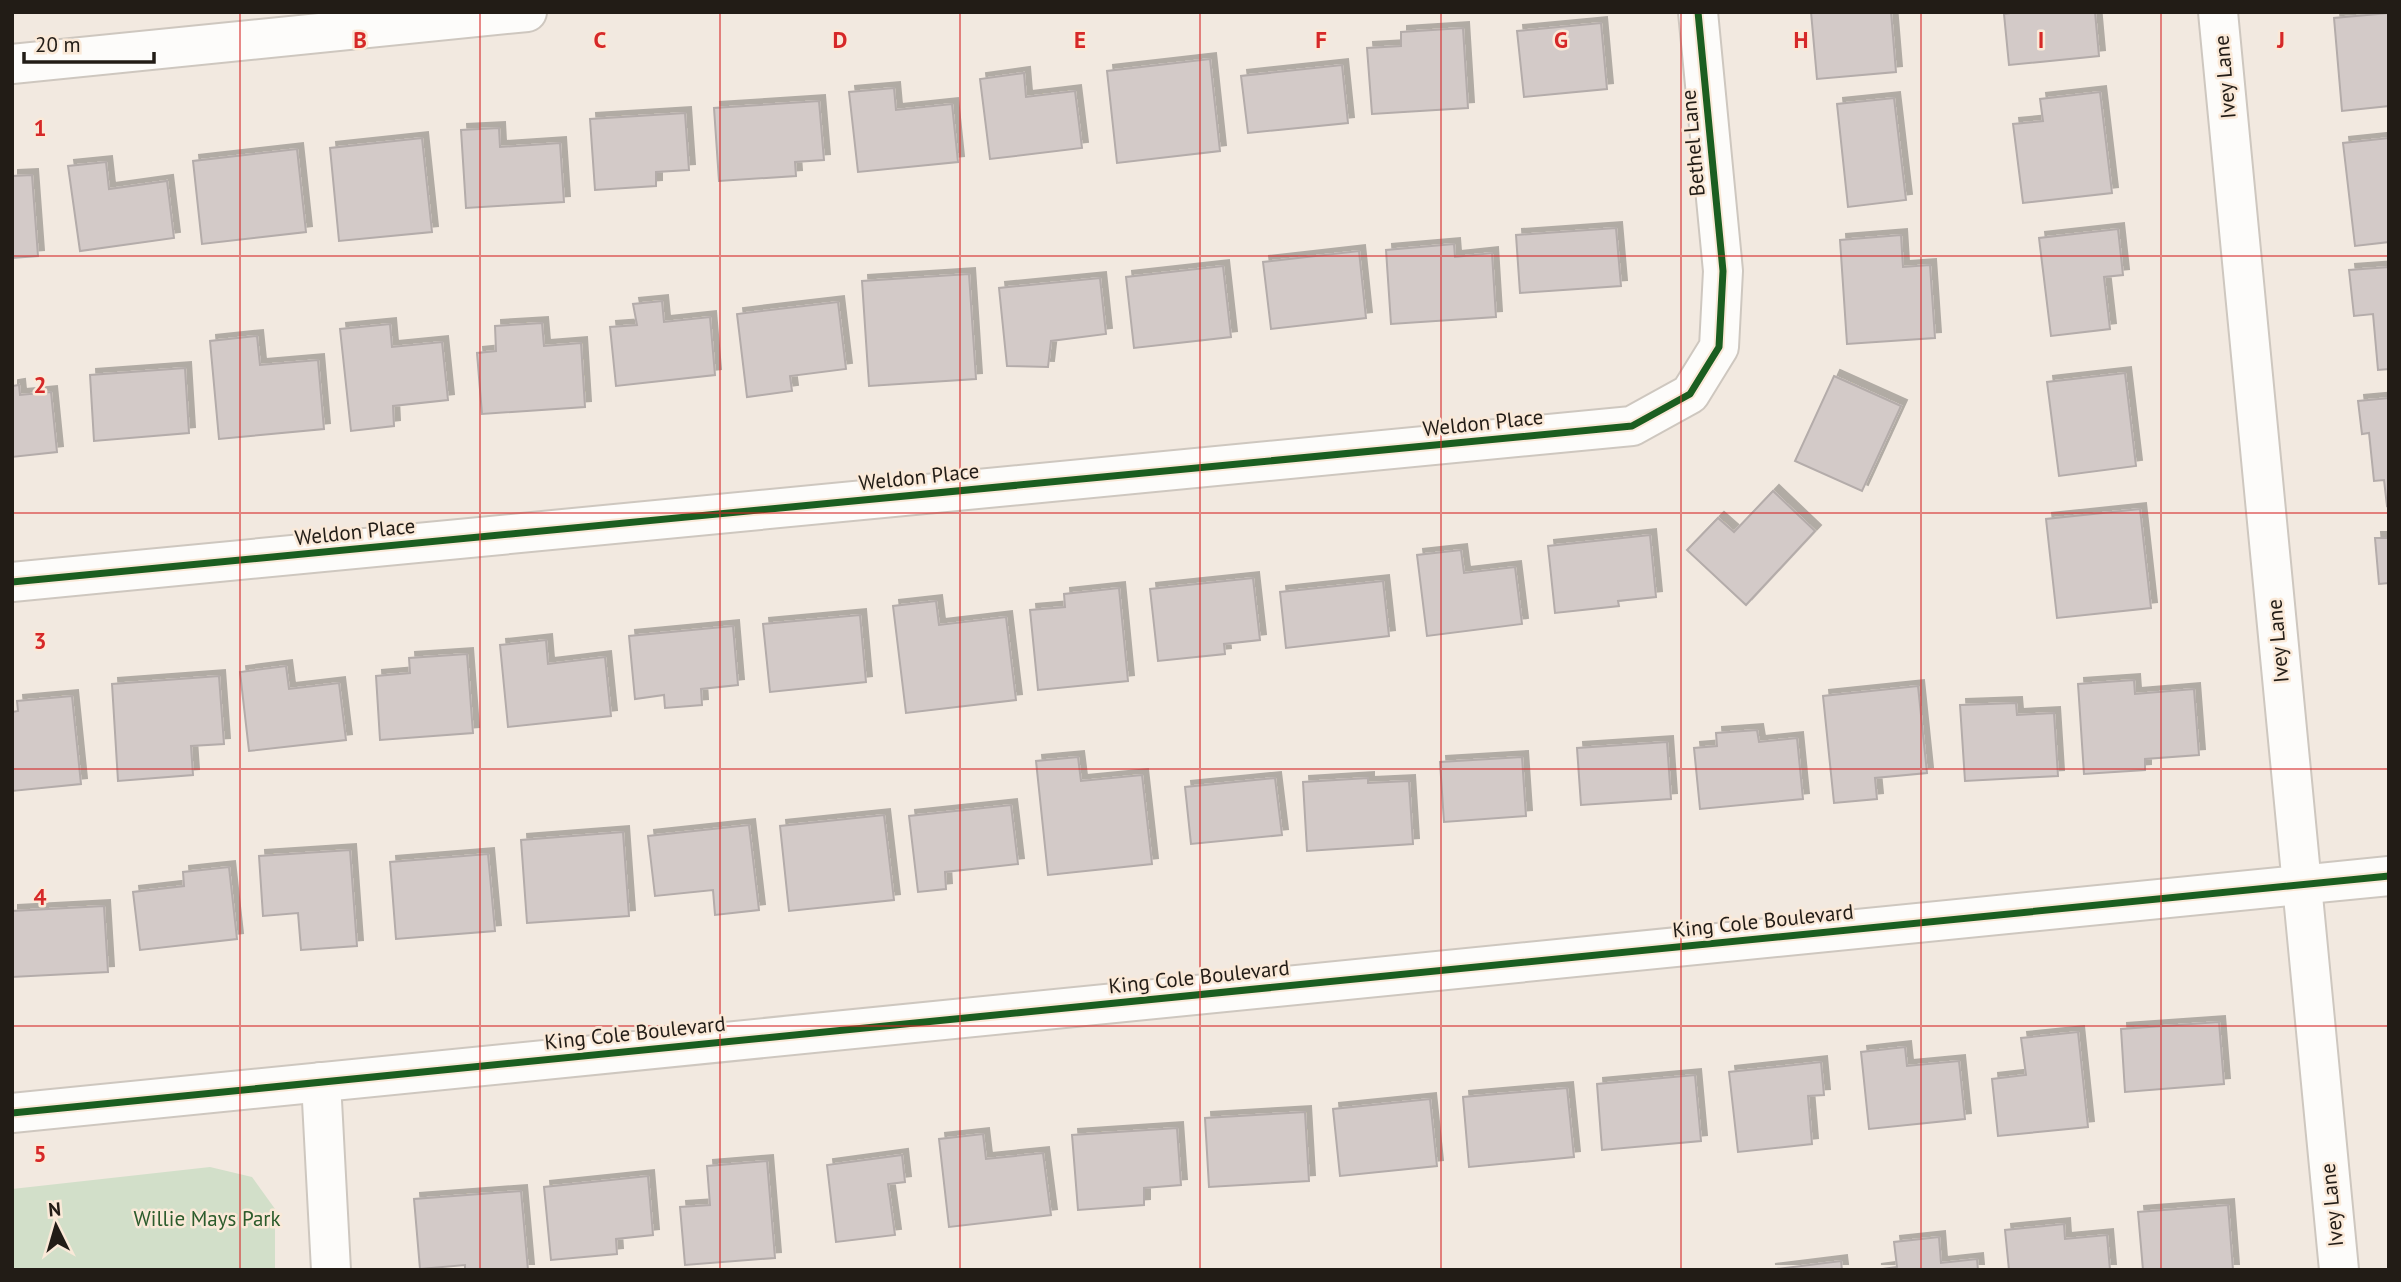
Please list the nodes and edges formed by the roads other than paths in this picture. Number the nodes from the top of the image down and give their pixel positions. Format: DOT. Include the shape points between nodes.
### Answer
graph roads {
  1 [pos="527,12"];
  2 [pos="1698,12"];
  3 [pos="2218,12"];
  4 [pos="12,64"];
  5 [pos="1723,271"];
  6 [pos="12,582"];
  7 [pos="2389,876"];
  8 [pos="2301,885"];
  9 [pos="321,1082"];
  10 [pos="12,1113"];
  11 [pos="331,1270"];
  12 [pos="2339,1270"];
  1 -- 4 [label="street"];
  2 -- 5 [label="street, Bethel Lane"];
  3 -- 8 [label="street, Ivey Lane"];
  5 -- 6 [label="street, Weldon Place" via="1719,347 1690,394 1632,426"];
  7 -- 8 [label="street, King Cole Boulevard"];
  8 -- 9 [label="street, King Cole Boulevard"];
  8 -- 12 [label="street, Ivey Lane"];
  9 -- 10 [label="street, King Cole Boulevard"];
  9 -- 11 [label="street"];
}
